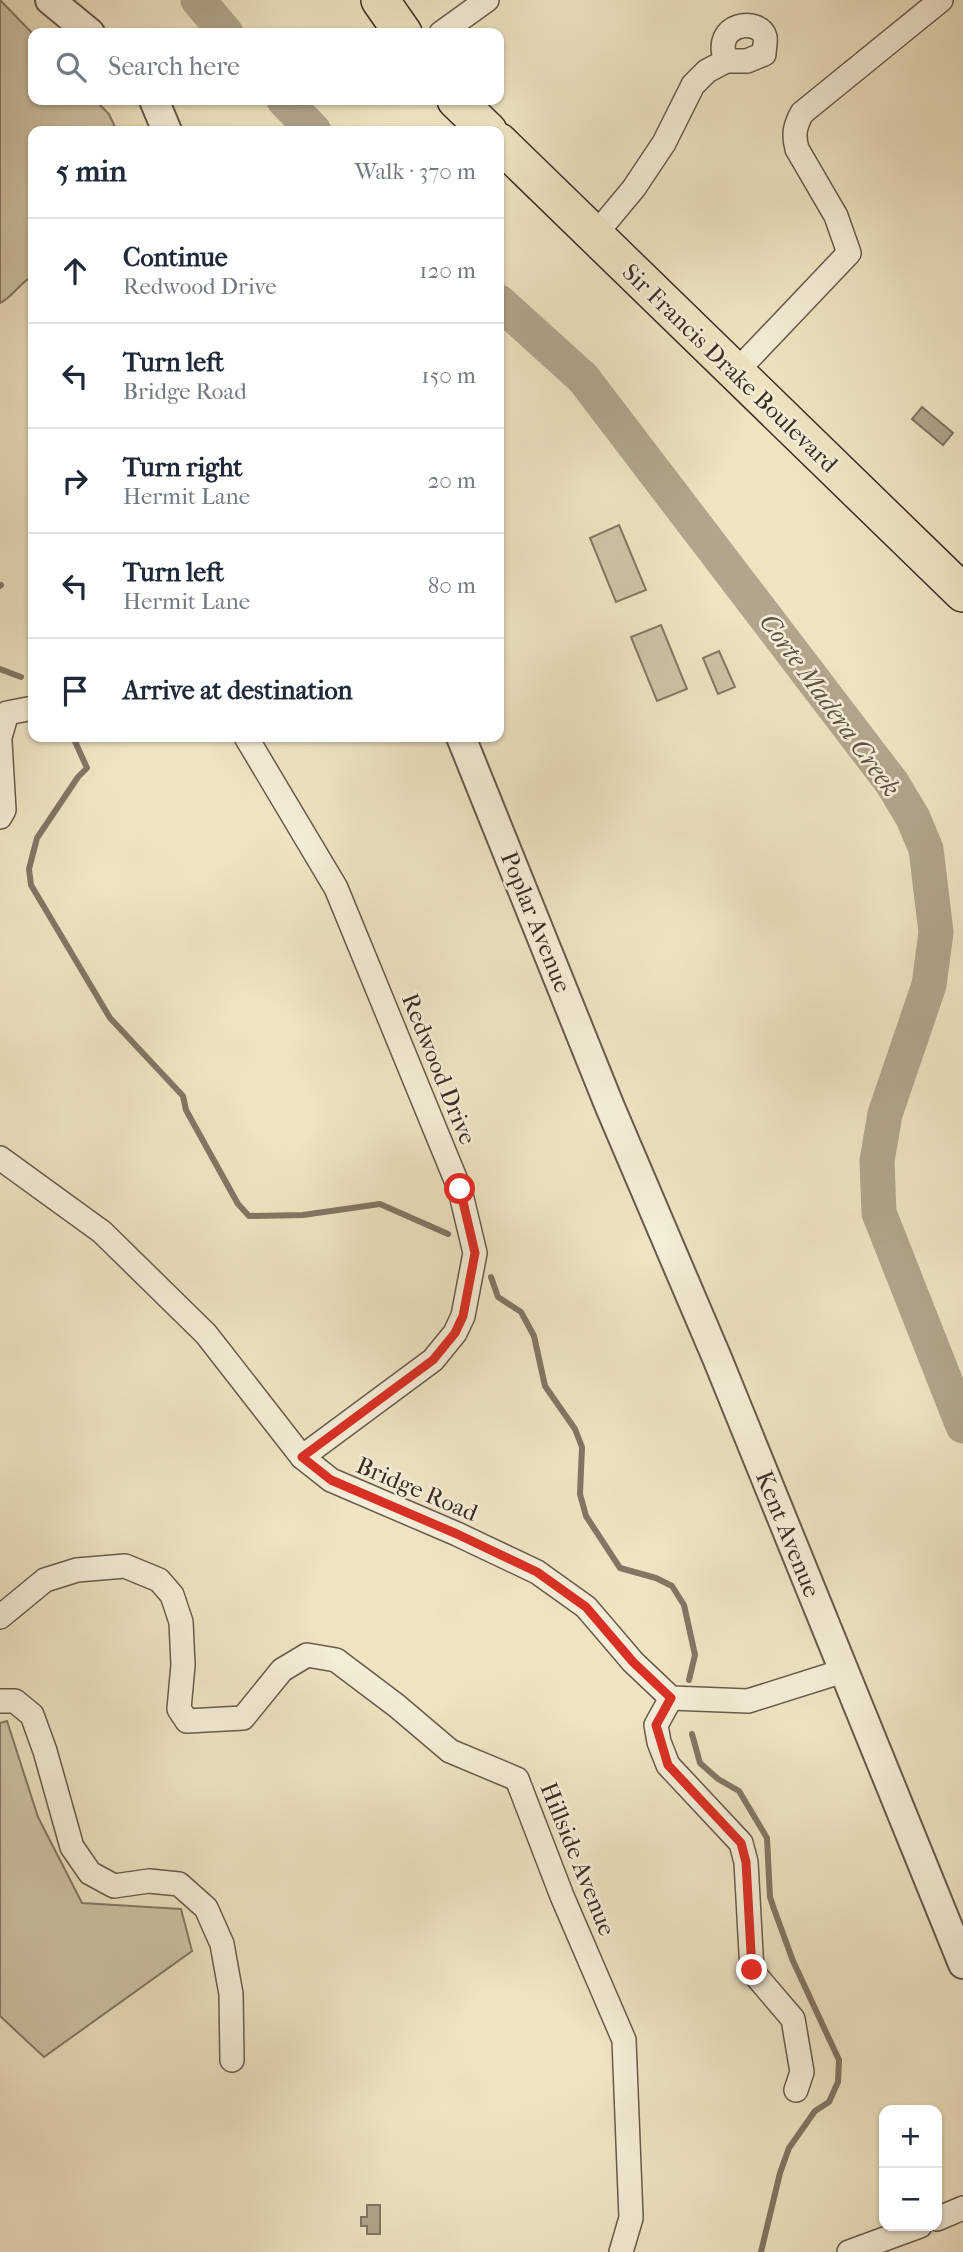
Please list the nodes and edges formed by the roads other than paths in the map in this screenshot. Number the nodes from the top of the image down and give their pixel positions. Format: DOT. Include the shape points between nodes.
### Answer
graph roads {
  1 [pos="50,0"];
  2 [pos="380,0"];
  3 [pos="487,0"];
  4 [pos="942,0"];
  5 [pos="84,28"];
  6 [pos="399,28"];
  7 [pos="449,28"];
  8 [pos="726,61"];
  9 [pos="157,105"];
  10 [pos="461,105"];
  11 [pos="165,126"];
  12 [pos="483,126"];
  13 [pos="504,147"];
  14 [pos="595,236"];
  15 [pos="735,373"];
  16 [pos="958,577"];
  17 [pos="28,709"];
  18 [pos="0,739"];
  19 [pos="249,742"];
  20 [pos="463,742"];
  21 [pos="0,817"];
  22 [pos="610,1107"];
  23 [pos="0,1158"];
  24 [pos="302,1457"];
  25 [pos="0,1617"];
  26 [pos="843,1671"];
  27 [pos="671,1698"];
  28 [pos="0,1701"];
  29 [pos="963,1964"];
  30 [pos="232,2060"];
  31 [pos="796,2090"];
  32 [pos="963,2208"];
  33 [pos="942,2217"];
  34 [pos="906,2231"];
  35 [pos="621,2252"];
  36 [pos="849,2252"];
  1 -- 5 [label="street"];
  2 -- 6 [label="main road"];
  3 -- 7 [label="street"];
  4 -- 15 [label="street" via="802,113 795,125 797,149 836,216 849,253"];
  8 -- 14 [label="street" via="694,85 664,143"];
  9 -- 11 [label="street"];
  10 -- 12 [label="main road"];
  13 -- 14 [label="main road, Sir Francis Drake Boulevard"];
  14 -- 15 [label="main road, Sir Francis Drake Boulevard"];
  15 -- 16 [label="main road, Sir Francis Drake Boulevard"];
  17 -- 18 [label="street" via="7,713"];
  18 -- 21 [label="street" via="4,810"];
  19 -- 24 [label="street, Redwood Drive" via="336,888 460,1189 475,1253 463,1316 433,1360"];
  20 -- 22 [label="street, Poplar Avenue"];
  22 -- 26 [label="street, Kent Avenue"];
  23 -- 24 [label="street, Bridge Road" via="102,1232 206,1334"];
  24 -- 27 [label="street, Bridge Road" via="331,1480 537,1572 586,1607"];
  25 -- 35 [label="street, Hillside Avenue" via="45,1580 77,1570 125,1566 159,1580 172,1595 181,1622 179,1709 187,1721 243,1718 282,1670 307,1655 336,1660 450,1751 517,1779 624,2040 631,2218"];
  26 -- 27 [label="street" via="748,1701"];
  26 -- 29 [label="street, Kent Avenue"];
  27 -- 31 [label="street" via="656,1725 659,1742 668,1765 741,1843 752,1970 793,2019 802,2072"];
  28 -- 30 [label="street" via="15,1701 32,1715 72,1847 90,1873 114,1886 149,1881 179,1884 206,1908 222,1944 231,1994"];
  32 -- 33 [label="street"];
  34 -- 36 [label="street"];
}
